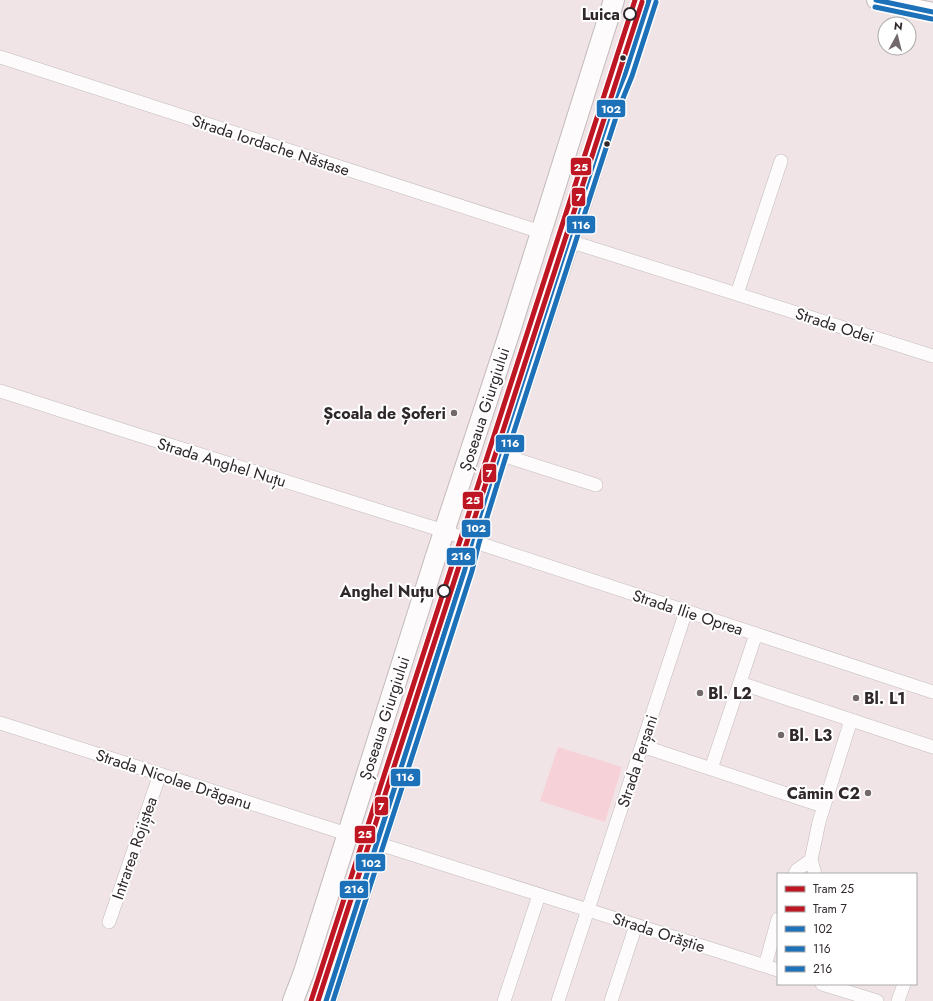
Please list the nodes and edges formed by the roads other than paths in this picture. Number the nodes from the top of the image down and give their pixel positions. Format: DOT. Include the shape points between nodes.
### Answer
graph roads {
  1 [pos="614,0"];
  2 [pos="649,0"];
  3 [pos="876,0"];
  4 [pos="933,12"];
  5 [pos="0,56"];
  6 [pos="781,161"];
  7 [pos="541,232"];
  8 [pos="569,241"];
  9 [pos="737,294"];
  10 [pos="933,356"];
  11 [pos="0,391"];
  12 [pos="500,454"];
  13 [pos="596,485"];
  14 [pos="444,531"];
  15 [pos="472,541"];
  16 [pos="686,611"];
  17 [pos="756,634"];
  18 [pos="740,683"];
  19 [pos="933,692"];
  20 [pos="851,720"];
  21 [pos="0,724"];
  22 [pos="642,746"];
  23 [pos="933,746"];
  24 [pos="711,769"];
  25 [pos="160,774"];
  26 [pos="823,806"];
  27 [pos="347,834"];
  28 [pos="376,843"];
  29 [pos="811,860"];
  30 [pos="796,873"];
  31 [pos="815,873"];
  32 [pos="539,895"];
  33 [pos="588,910"];
  34 [pos="109,922"];
  35 [pos="777,924"];
  36 [pos="636,925"];
  37 [pos="765,966"];
  38 [pos="777,970"];
  39 [pos="825,985"];
  40 [pos="904,985"];
  41 [pos="293,1001"];
  42 [pos="326,1001"];
  43 [pos="504,1001"];
  44 [pos="558,1001"];
  45 [pos="612,1001"];
  46 [pos="877,1001"];
  47 [pos="898,1001"];
  1 -- 7 [label="main road, Șoseaua Giurgiului"];
  2 -- 8 [label="main road, Șoseaua Giurgiului"];
  3 -- 4 [label="main road"];
  5 -- 7 [label="street, Strada Iordache Năstase"];
  6 -- 9 [label="street"];
  7 -- 14 [label="main road, Șoseaua Giurgiului"];
  8 -- 9 [label="street, Strada Odei"];
  8 -- 12 [label="main road, Șoseaua Giurgiului"];
  9 -- 10 [label="street, Strada Odei"];
  11 -- 14 [label="street, Strada Anghel Nuțu"];
  12 -- 13 [label="street"];
  12 -- 15 [label="main road, Șoseaua Giurgiului"];
  14 -- 15 [label="street, Strada Ilie Oprea"];
  14 -- 27 [label="main road, Șoseaua Giurgiului"];
  15 -- 16 [label="street, Strada Ilie Oprea"];
  15 -- 28 [label="main road, Șoseaua Giurgiului"];
  16 -- 17 [label="street, Strada Ilie Oprea"];
  16 -- 22 [label="street, Strada Perșani"];
  17 -- 18 [label="street"];
  17 -- 19 [label="street, Strada Ilie Oprea"];
  18 -- 20 [label="street"];
  18 -- 24 [label="street"];
  20 -- 23 [label="street"];
  20 -- 26 [label="street"];
  21 -- 25 [label="street, Strada Nicolae Drăganu"];
  22 -- 24 [label="street"];
  22 -- 33 [label="street, Strada Perșani"];
  24 -- 26 [label="street"];
  25 -- 27 [label="street, Strada Nicolae Drăganu"];
  25 -- 34 [label="street, Intrarea Rojiștea"];
  26 -- 29 [label="street"];
  27 -- 41 [label="main road, Șoseaua Giurgiului"];
  28 -- 32 [label="street, Strada Orăștie"];
  28 -- 42 [label="main road, Șoseaua Giurgiului"];
  29 -- 30 [label="street"];
  29 -- 31 [label="street"];
  32 -- 33 [label="street, Strada Orăștie"];
  32 -- 43 [label="street"];
  33 -- 36 [label="street, Strada Orăștie"];
  33 -- 44 [label="street, Strada Perșani"];
  35 -- 37 [label="street"];
  36 -- 37 [label="street, Strada Orăștie"];
  36 -- 45 [label="street"];
  37 -- 38 [label="street, Strada Orăștie"];
  39 -- 46 [label="street"];
  40 -- 47 [label="street"];
}
